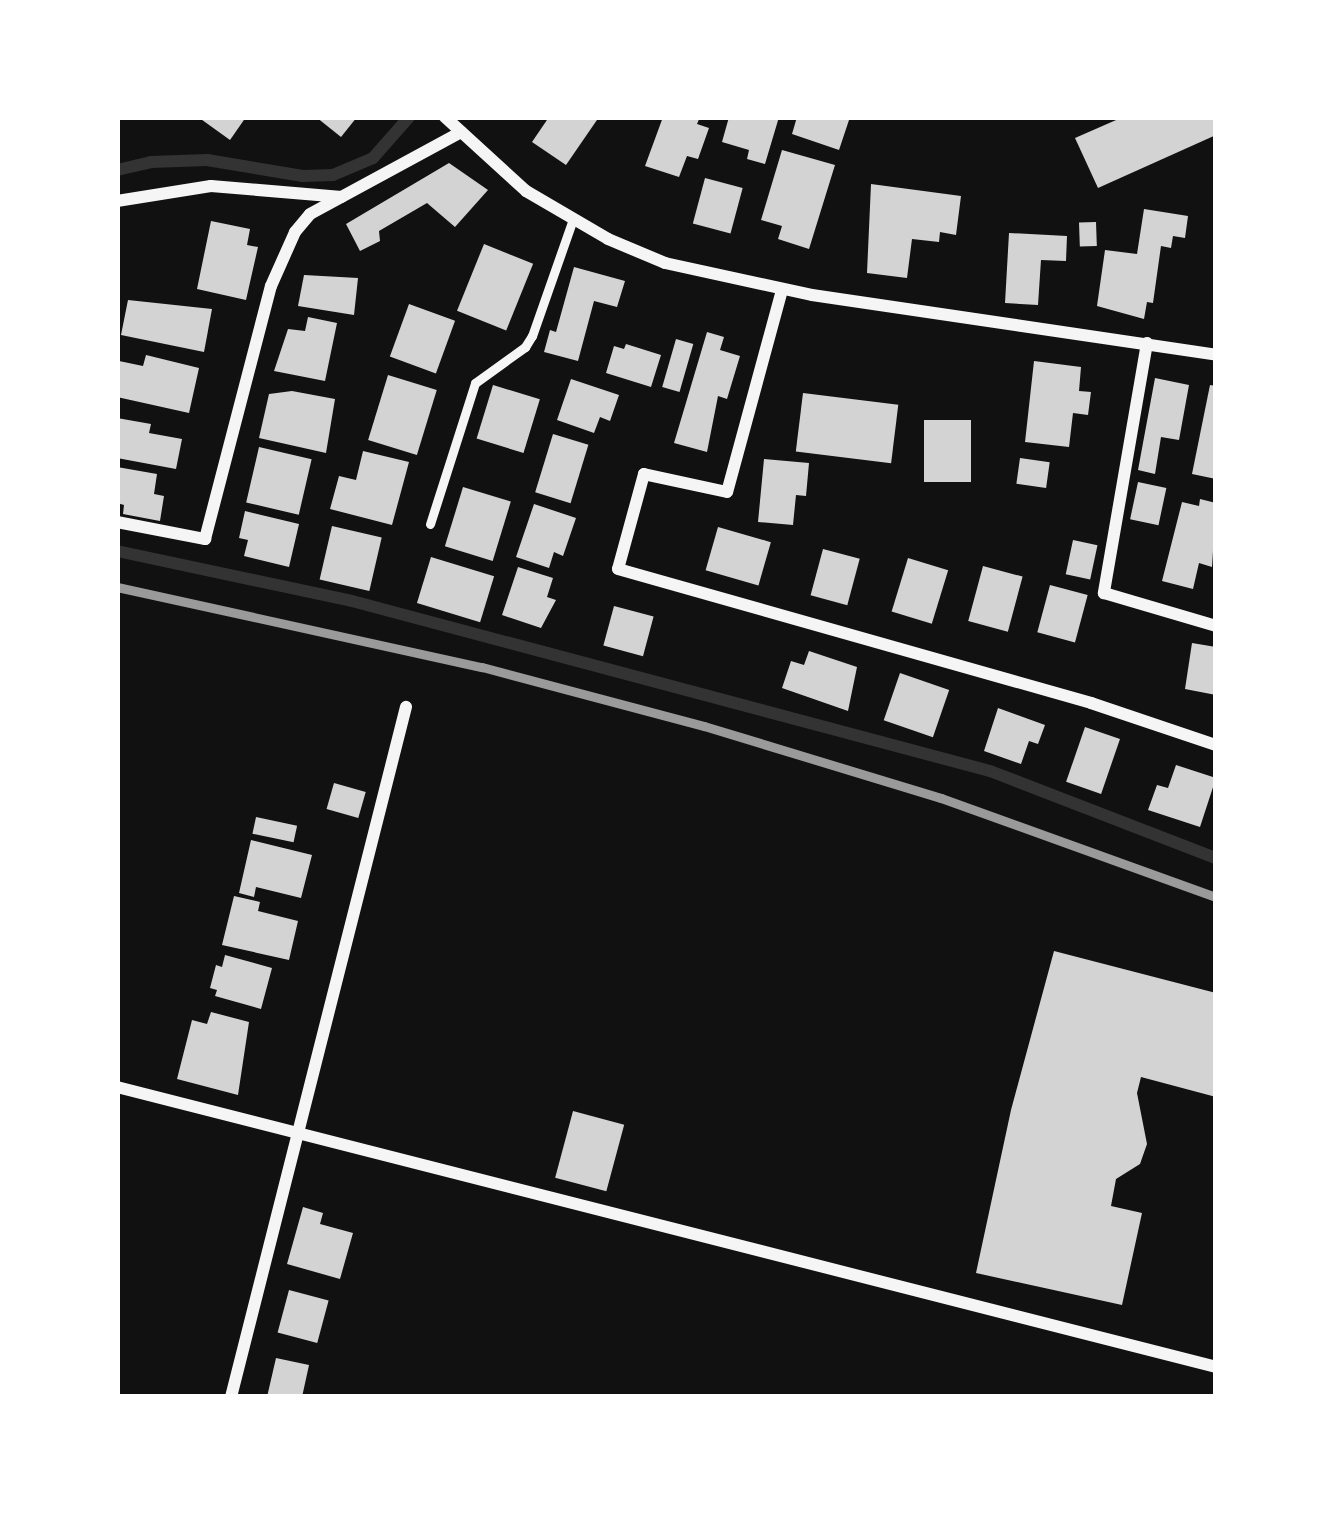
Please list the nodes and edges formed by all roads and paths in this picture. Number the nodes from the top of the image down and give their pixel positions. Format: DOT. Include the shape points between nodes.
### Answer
graph roads {
  1 [pos="445,117"];
  2 [pos="461,132"];
  3 [pos="348,197"];
  4 [pos="117,201"];
  5 [pos="573,219"];
  6 [pos="782,290"];
  7 [pos="1148,344"];
  8 [pos="1216,355"];
  9 [pos="117,522"];
  10 [pos="430,524"];
  11 [pos="1216,626"];
  12 [pos="406,707"];
  13 [pos="1216,746"];
  14 [pos="117,1087"];
  15 [pos="299,1133"];
  16 [pos="1216,1367"];
  17 [pos="231,1397"];
  1 -- 2 [label="street"];
  2 -- 3 [label="street"];
  2 -- 5 [label="street" via="526,191"];
  3 -- 4 [label="street" via="211,186"];
  3 -- 9 [label="street" via="310,214 271,286 206,539"];
  5 -- 6 [label="street" via="665,263"];
  5 -- 10 [label="lane" via="532,336 475,382"];
  6 -- 7 [label="street"];
  6 -- 13 [label="street" via="727,492 644,473 618,568"];
  7 -- 8 [label="street"];
  7 -- 11 [label="street" via="1104,593"];
  12 -- 15 [label="street"];
  14 -- 15 [label="street"];
  15 -- 16 [label="street"];
  15 -- 17 [label="street"];
}
